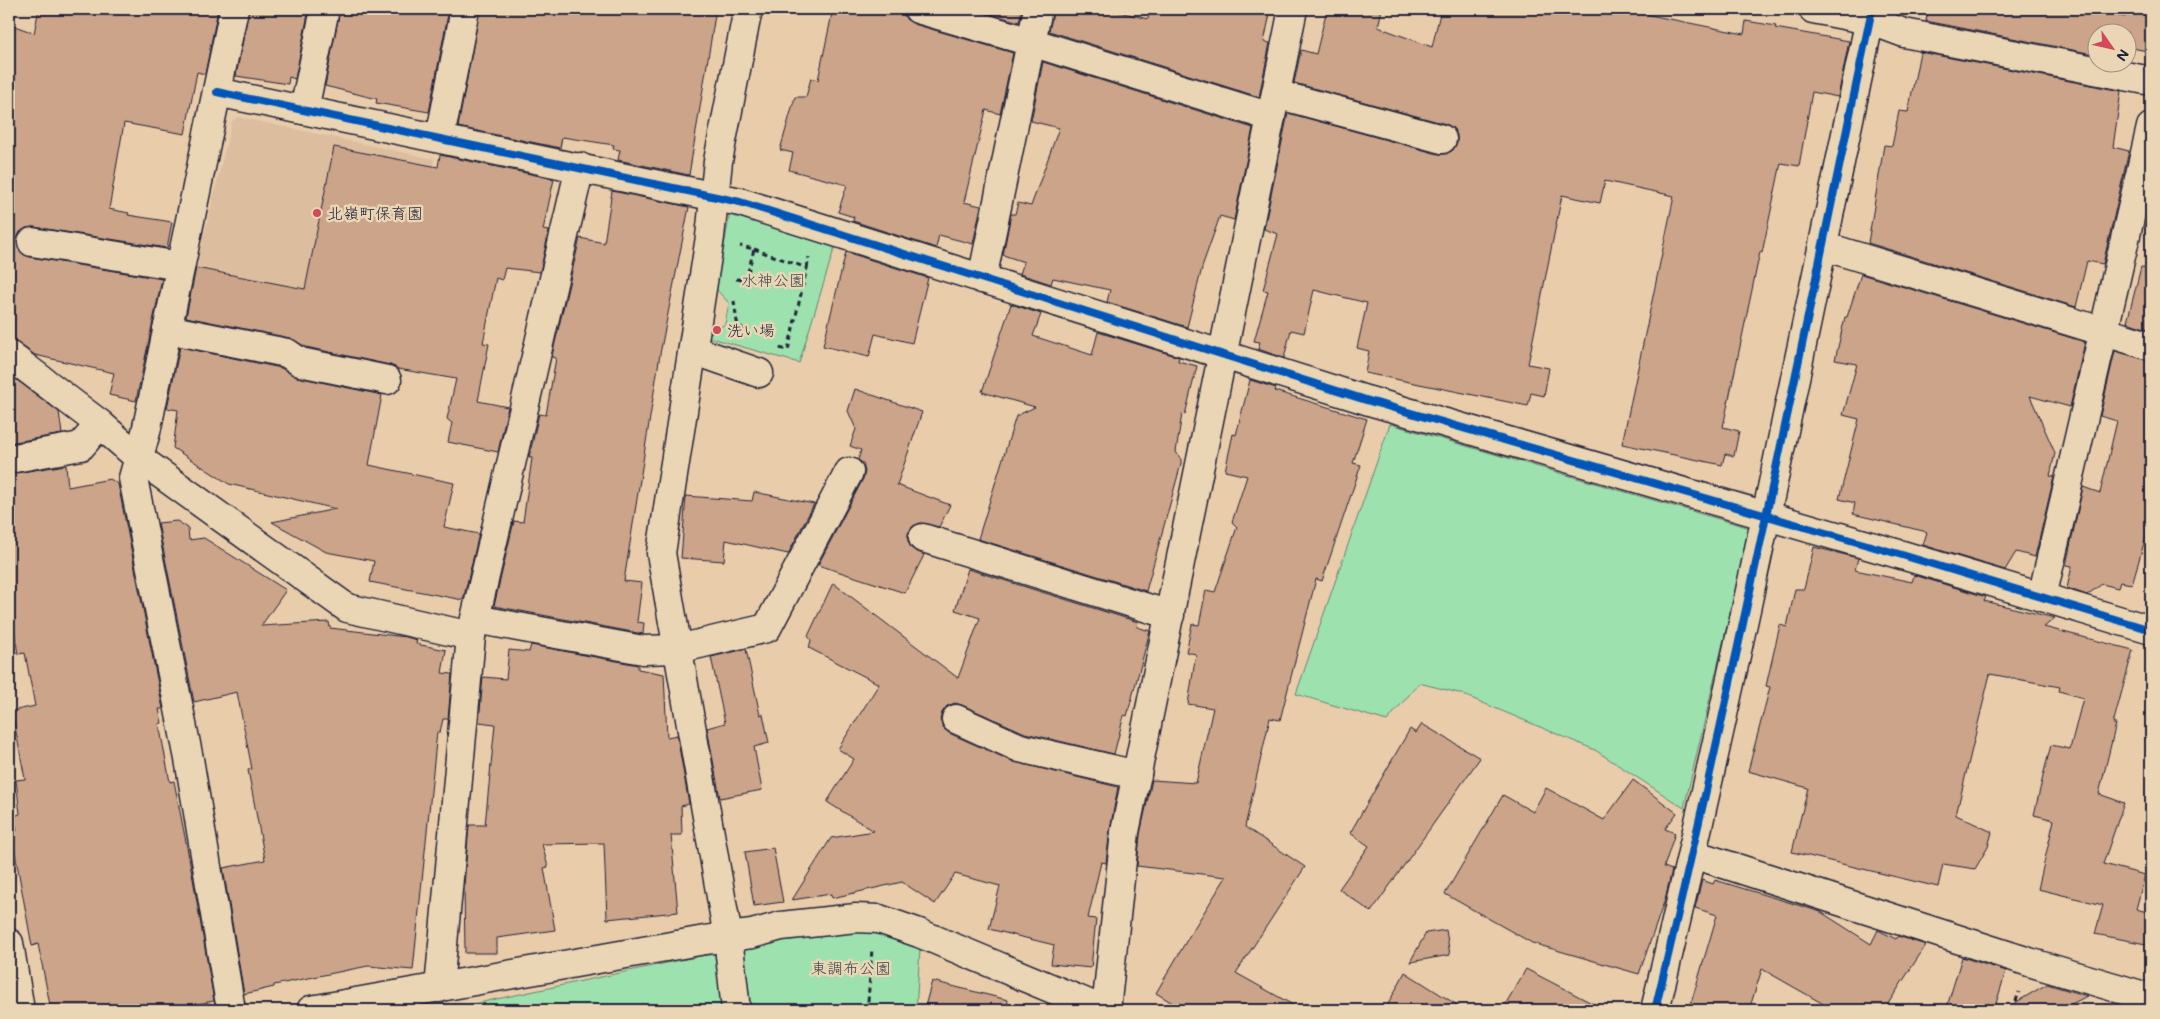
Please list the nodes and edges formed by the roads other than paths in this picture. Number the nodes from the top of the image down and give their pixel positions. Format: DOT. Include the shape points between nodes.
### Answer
graph roads {
  1 [pos="234,9"];
  2 [pos="325,9"];
  3 [pos="465,9"];
  4 [pos="748,9"];
  5 [pos="918,9"];
  6 [pos="1038,9"];
  7 [pos="1293,9"];
  8 [pos="1813,9"];
  9 [pos="1871,14"];
  10 [pos="1031,42"];
  11 [pos="2151,81"];
  12 [pos="217,92"];
  13 [pos="1274,105"];
  14 [pos="304,110"];
  15 [pos="2151,127"];
  16 [pos="440,138"];
  17 [pos="1442,139"];
  18 [pos="580,167"];
  19 [pos="715,196"];
  20 [pos="32,242"];
  21 [pos="1823,246"];
  22 [pos="180,266"];
  23 [pos="982,279"];
  24 [pos="167,329"];
  25 [pos="2105,331"];
  26 [pos="2151,346"];
  27 [pos="692,350"];
  28 [pos="9,355"];
  29 [pos="1223,355"];
  30 [pos="759,373"];
  31 [pos="387,380"];
  32 [pos="100,424"];
  33 [pos="9,459"];
  34 [pos="140,459"];
  35 [pos="849,472"];
  36 [pos="1766,516"];
  37 [pos="923,538"];
  38 [pos="2042,597"];
  39 [pos="1170,615"];
  40 [pos="473,627"];
  41 [pos="2151,630"];
  42 [pos="678,649"];
  43 [pos="956,719"];
  44 [pos="1137,774"];
  45 [pos="1693,854"];
  46 [pos="728,936"];
  47 [pos="9,943"];
  48 [pos="438,988"];
  49 [pos="2151,998"];
  50 [pos="20,1010"];
  51 [pos="231,1010"];
  52 [pos="311,1010"];
  53 [pos="736,1010"];
  54 [pos="1104,1010"];
  55 [pos="1655,1010"];
  1 -- 12 [label="street"];
  2 -- 14 [label="street"];
  3 -- 16 [label="street"];
  4 -- 19 [label="street" via="718,161"];
  5 -- 10 [label="street"];
  6 -- 10 [label="street"];
  7 -- 13 [label="street"];
  8 -- 9 [label="street"];
  9 -- 11 [label="street" via="1904,33"];
  9 -- 21 [label="street"];
  10 -- 13 [label="street"];
  10 -- 23 [label="street"];
  12 -- 14 [label="street"];
  12 -- 22 [label="street"];
  13 -- 17 [label="street"];
  13 -- 29 [label="street"];
  14 -- 16 [label="street"];
  15 -- 25 [label="street"];
  16 -- 18 [label="street"];
  18 -- 19 [label="street"];
  18 -- 40 [label="street"];
  19 -- 23 [label="street"];
  19 -- 27 [label="street"];
  20 -- 22 [label="street"];
  21 -- 25 [label="street"];
  21 -- 36 [label="street"];
  22 -- 24 [label="street"];
  23 -- 29 [label="street"];
  24 -- 31 [label="street" via="287,353 300,362"];
  24 -- 34 [label="street"];
  25 -- 26 [label="street"];
  25 -- 38 [label="street"];
  27 -- 30 [label="street"];
  27 -- 42 [label="street" via="661,553"];
  28 -- 32 [label="street"];
  29 -- 36 [label="street"];
  29 -- 39 [label="street"];
  32 -- 33 [label="street" via="81,446"];
  32 -- 34 [label="street"];
  34 -- 40 [label="street" via="347,608"];
  34 -- 51 [label="street" via="133,478 189,759"];
  35 -- 42 [label="street" via="766,628"];
  36 -- 38 [label="street"];
  36 -- 45 [label="street"];
  37 -- 39 [label="street"];
  38 -- 41 [label="street"];
  39 -- 44 [label="street"];
  40 -- 42 [label="street" via="642,650"];
  40 -- 48 [label="street"];
  42 -- 46 [label="street"];
  43 -- 44 [label="street" via="1020,748"];
  44 -- 54 [label="street" via="1125,832"];
  45 -- 49 [label="street" via="2026,970"];
  45 -- 55 [label="street"];
  46 -- 48 [label="street"];
  46 -- 53 [label="street"];
  46 -- 54 [label="street" via="781,926 856,918 879,919"];
  47 -- 50 [label="street"];
  48 -- 52 [label="street"];
}
